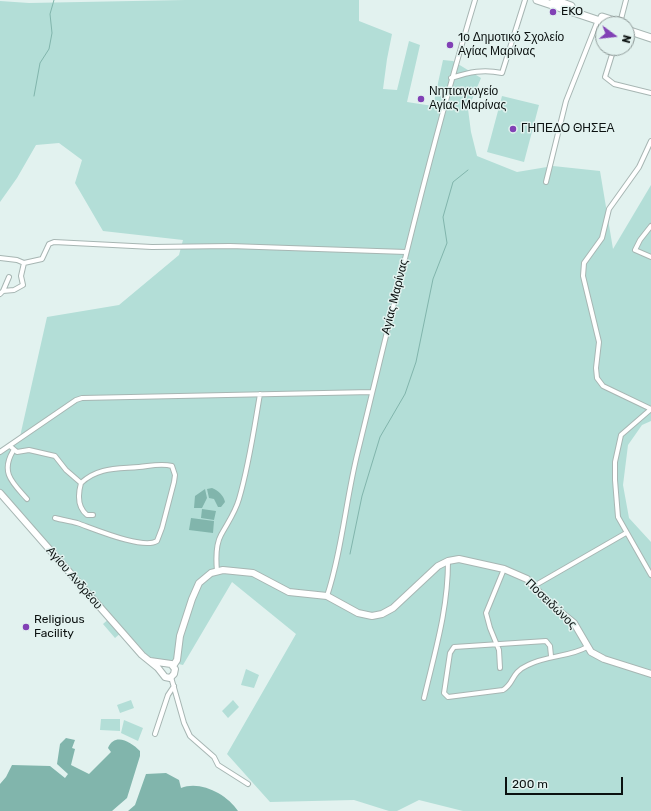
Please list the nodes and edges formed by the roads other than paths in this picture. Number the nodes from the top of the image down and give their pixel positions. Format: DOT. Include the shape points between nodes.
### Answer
graph roads {
  1 [pos="475,0"];
  2 [pos="525,0"];
  3 [pos="537,0"];
  4 [pos="554,0"];
  5 [pos="626,0"];
  6 [pos="565,2"];
  7 [pos="603,16"];
  8 [pos="625,16"];
  9 [pos="595,19"];
  10 [pos="635,27"];
  11 [pos="595,28"];
  12 [pos="651,32"];
  13 [pos="635,33"];
  14 [pos="651,38"];
  15 [pos="612,56"];
  16 [pos="451,78"];
  17 [pos="651,93"];
  18 [pos="651,141"];
  19 [pos="546,182"];
  20 [pos="651,226"];
  21 [pos="406,252"];
  22 [pos="651,257"];
  23 [pos="0,258"];
  24 [pos="24,263"];
  25 [pos="9,277"];
  26 [pos="2,293"];
  27 [pos="372,392"];
  28 [pos="260,394"];
  29 [pos="651,409"];
  30 [pos="10,446"];
  31 [pos="13,451"];
  32 [pos="0,452"];
  33 [pos="81,483"];
  34 [pos="0,493"];
  35 [pos="27,499"];
  36 [pos="93,515"];
  37 [pos="55,518"];
  38 [pos="626,533"];
  39 [pos="448,561"];
  40 [pos="504,569"];
  41 [pos="217,571"];
  42 [pos="651,575"];
  43 [pos="534,586"];
  44 [pos="327,596"];
  45 [pos="497,644"];
  46 [pos="587,647"];
  47 [pos="551,656"];
  48 [pos="150,662"];
  49 [pos="166,664"];
  50 [pos="173,666"];
  51 [pos="500,668"];
  52 [pos="161,671"];
  53 [pos="651,674"];
  54 [pos="171,677"];
  55 [pos="174,686"];
  56 [pos="424,698"];
  57 [pos="155,734"];
  58 [pos="248,784"];
  1 -- 16 [label="street, Αγίας Μαρίνας"];
  2 -- 16 [label="street" via="502,73 476,70"];
  3 -- 9 [label="main road"];
  4 -- 6 [label="main road"];
  5 -- 8 [label="street"];
  6 -- 7 [label="main road"];
  10 -- 12 [label="main road"];
  11 -- 19 [label="street" via="566,101"];
  13 -- 14 [label="main road"];
  15 -- 17 [label="street" via="605,77 614,84"];
  16 -- 21 [label="street, Αγίας Μαρίνας"];
  18 -- 29 [label="street" via="639,167 609,209 601,242 584,264 583,276 599,342 597,378 603,386"];
  20 -- 22 [label="street" via="635,250"];
  21 -- 24 [label="street" via="230,246 152,247 54,242 49,244 42,259"];
  21 -- 27 [label="street, Αγίας Μαρίνας"];
  23 -- 24 [label="street"];
  24 -- 26 [label="street" via="21,276 23,284"];
  25 -- 26 [label="street"];
  27 -- 28 [label="street"];
  27 -- 44 [label="street, Αγίας Μαρίνας" via="353,468"];
  28 -- 30 [label="street" via="82,398"];
  28 -- 41 [label="street" via="244,482 236,510 220,538"];
  29 -- 38 [label="street" via="625,430 616,453 618,517"];
  30 -- 31 [label="street"];
  30 -- 32 [label="street"];
  31 -- 33 [label="street" via="29,450 55,456"];
  31 -- 35 [label="street" via="8,463 8,473"];
  33 -- 36 [label="street" via="79,506 87,515"];
  33 -- 37 [label="street" via="87,477 106,469 172,466 174,482 157,541 150,543 128,540"];
  34 -- 48 [label="street, Αγίου Ανδρέου"];
  38 -- 42 [label="street"];
  38 -- 43 [label="street"];
  39 -- 40 [label="street, Ποσειδώνος" via="466,560"];
  39 -- 44 [label="street" via="433,570 406,597 382,614 362,614"];
  39 -- 56 [label="street" via="445,611"];
  40 -- 43 [label="street, Ποσειδώνος" via="518,574"];
  40 -- 45 [label="street" via="486,613"];
  41 -- 44 [label="street" via="253,573 292,593"];
  41 -- 50 [label="street" via="205,577 196,590 184,623 177,660"];
  43 -- 46 [label="street, Ποσειδώνος" via="574,624"];
  45 -- 47 [label="street" via="546,641 550,646"];
  45 -- 47 [label="street" via="458,646 452,650 445,695 448,697 503,690 519,670"];
  45 -- 51 [label="street"];
  46 -- 47 [label="street" via="577,652"];
  46 -- 53 [label="street, Ποσειδώνος" via="597,656"];
  48 -- 49 [label="street"];
  48 -- 52 [label="street, Αγίου Ανδρέου"];
  49 -- 50 [label="street"];
  49 -- 52 [label="street" via="162,666"];
  50 -- 54 [label="street" via="175,673"];
  52 -- 54 [label="street, Αγίου Ανδρέου" via="165,677"];
  54 -- 55 [label="street"];
  55 -- 57 [label="street" via="168,695"];
  55 -- 58 [label="street" via="190,736 218,765"];
}
